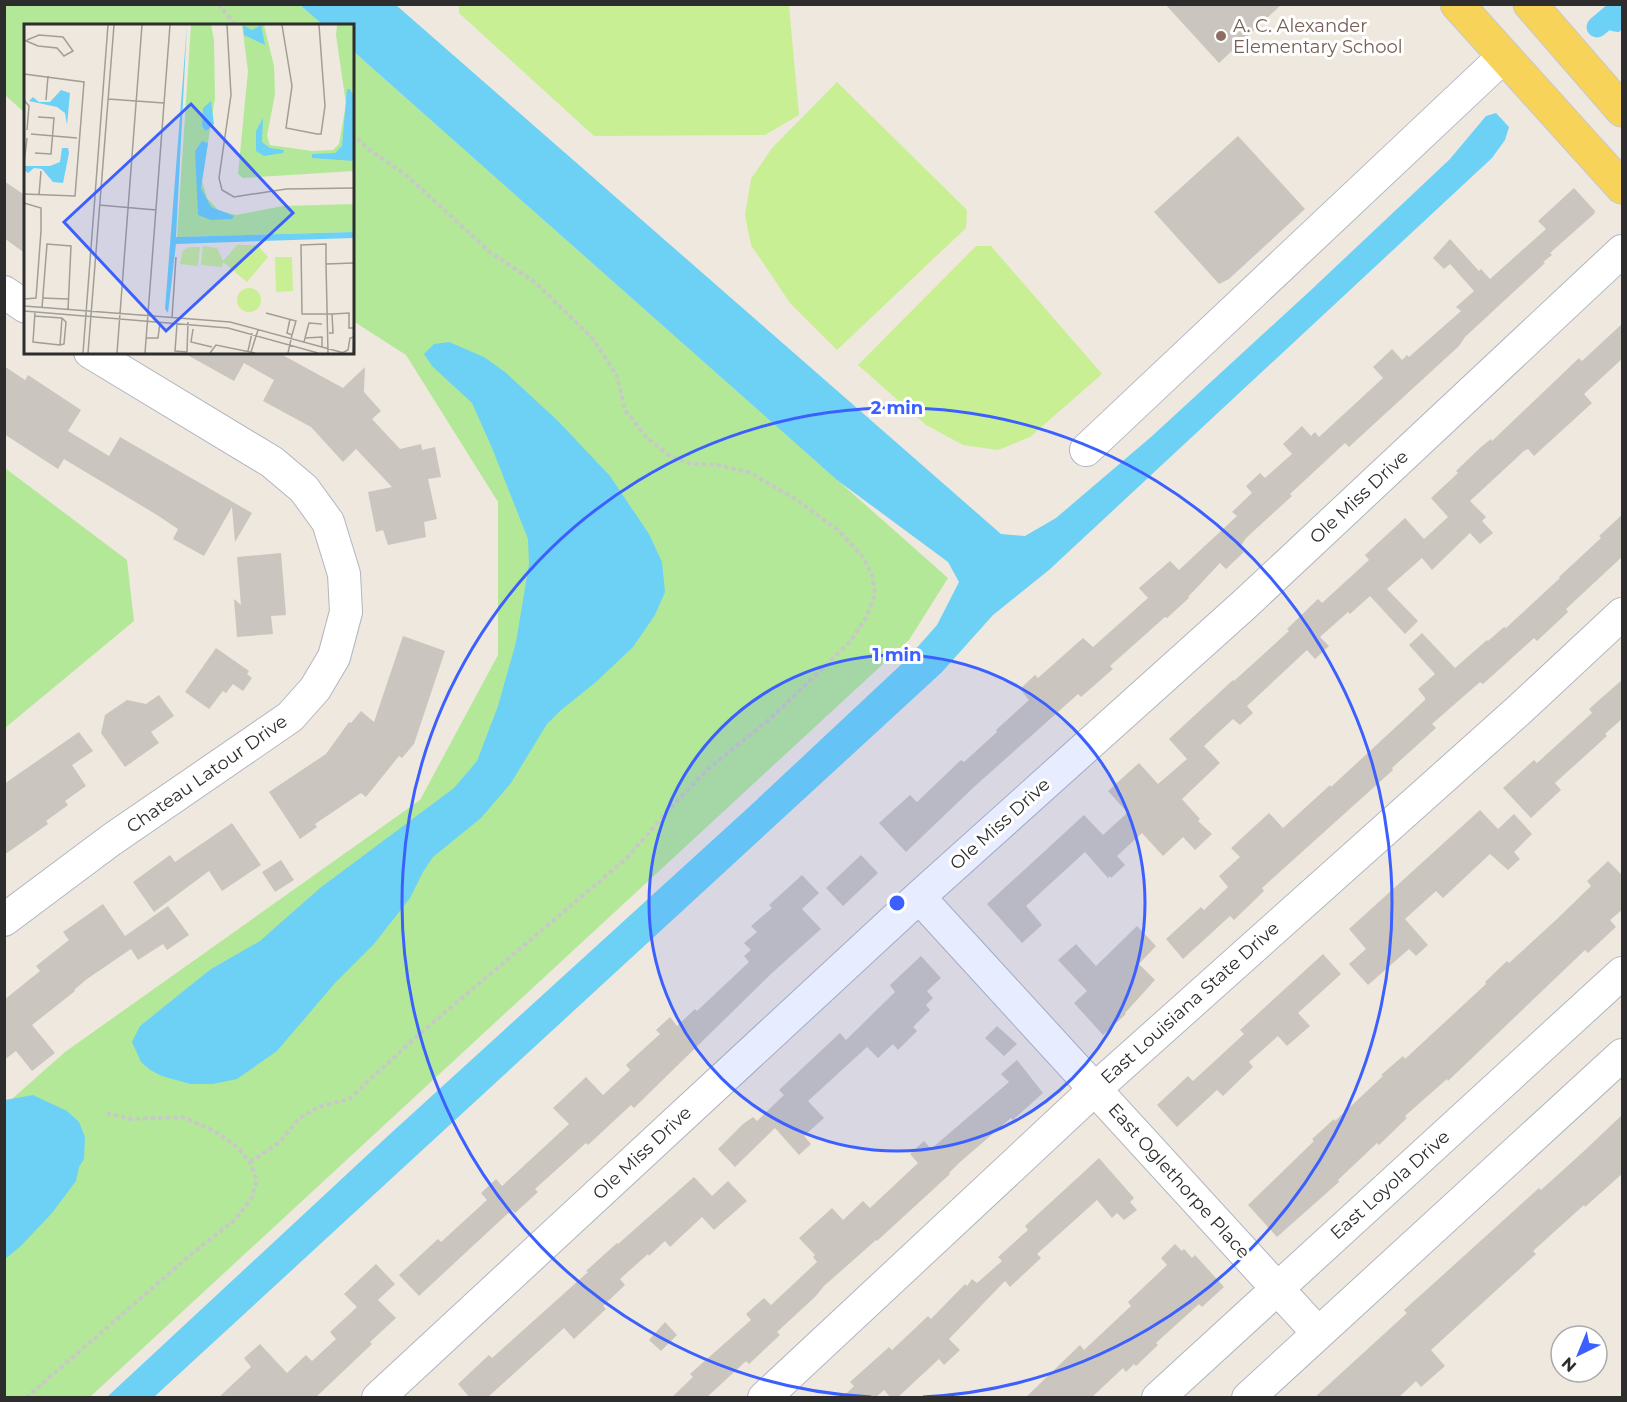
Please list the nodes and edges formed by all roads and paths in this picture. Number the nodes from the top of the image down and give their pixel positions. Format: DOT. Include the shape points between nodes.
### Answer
graph roads {
  1 [pos="218,4"];
  2 [pos="1457,4"];
  3 [pos="1530,4"];
  4 [pos="235,24"];
  5 [pos="1503,57"];
  6 [pos="1620,102"];
  7 [pos="354,136"];
  8 [pos="1623,187"];
  9 [pos="1623,251"];
  10 [pos="4,292"];
  11 [pos="24,307"];
  12 [pos="93,354"];
  13 [pos="1086,450"];
  14 [pos="1623,614"];
  15 [pos="919,897"];
  16 [pos="4,920"];
  17 [pos="1623,973"];
  18 [pos="1623,1055"];
  19 [pos="1095,1089"];
  20 [pos="107,1113"];
  21 [pos="250,1162"];
  22 [pos="1277,1289"];
  23 [pos="1318,1333"];
  24 [pos="26,1398"];
  25 [pos="378,1398"];
  26 [pos="764,1398"];
  27 [pos="1158,1398"];
  28 [pos="1248,1398"];
  1 -- 4 [label="path"];
  2 -- 5 [label="main road"];
  3 -- 6 [label="main road"];
  5 -- 8 [label="main road"];
  5 -- 13 [label="street"];
  7 -- 21 [label="path" via="406,175 490,252 536,283 593,339 617,376 625,410 647,438 671,457 751,474 795,499 838,530 863,557 872,575 875,594 867,616 850,642 771,718 708,769 627,858 349,1099 318,1107 299,1119 280,1142"];
  9 -- 15 [label="street, Ole Miss Drive" via="1245,604"];
  10 -- 11 [label="street"];
  12 -- 16 [label="street, Chateau Latour Drive" via="273,462 304,489 328,522 344,574 345,612 334,657 315,689 290,717 111,840"];
  14 -- 19 [label="street, East Louisiana State Drive"];
  15 -- 19 [label="street, East Oglethorpe Place"];
  15 -- 25 [label="street, Ole Miss Drive"];
  17 -- 22 [label="street, East Loyola Drive"];
  18 -- 23 [label="street"];
  19 -- 22 [label="street, East Oglethorpe Place"];
  19 -- 26 [label="street, East Louisiana State Drive"];
  20 -- 21 [label="path" via="131,1119 183,1117 216,1132"];
  21 -- 24 [label="path" via="256,1181 252,1197 235,1220"];
  22 -- 23 [label="street, East Oglethorpe Place"];
  22 -- 27 [label="street, East Loyola Drive"];
  23 -- 28 [label="street"];
}
